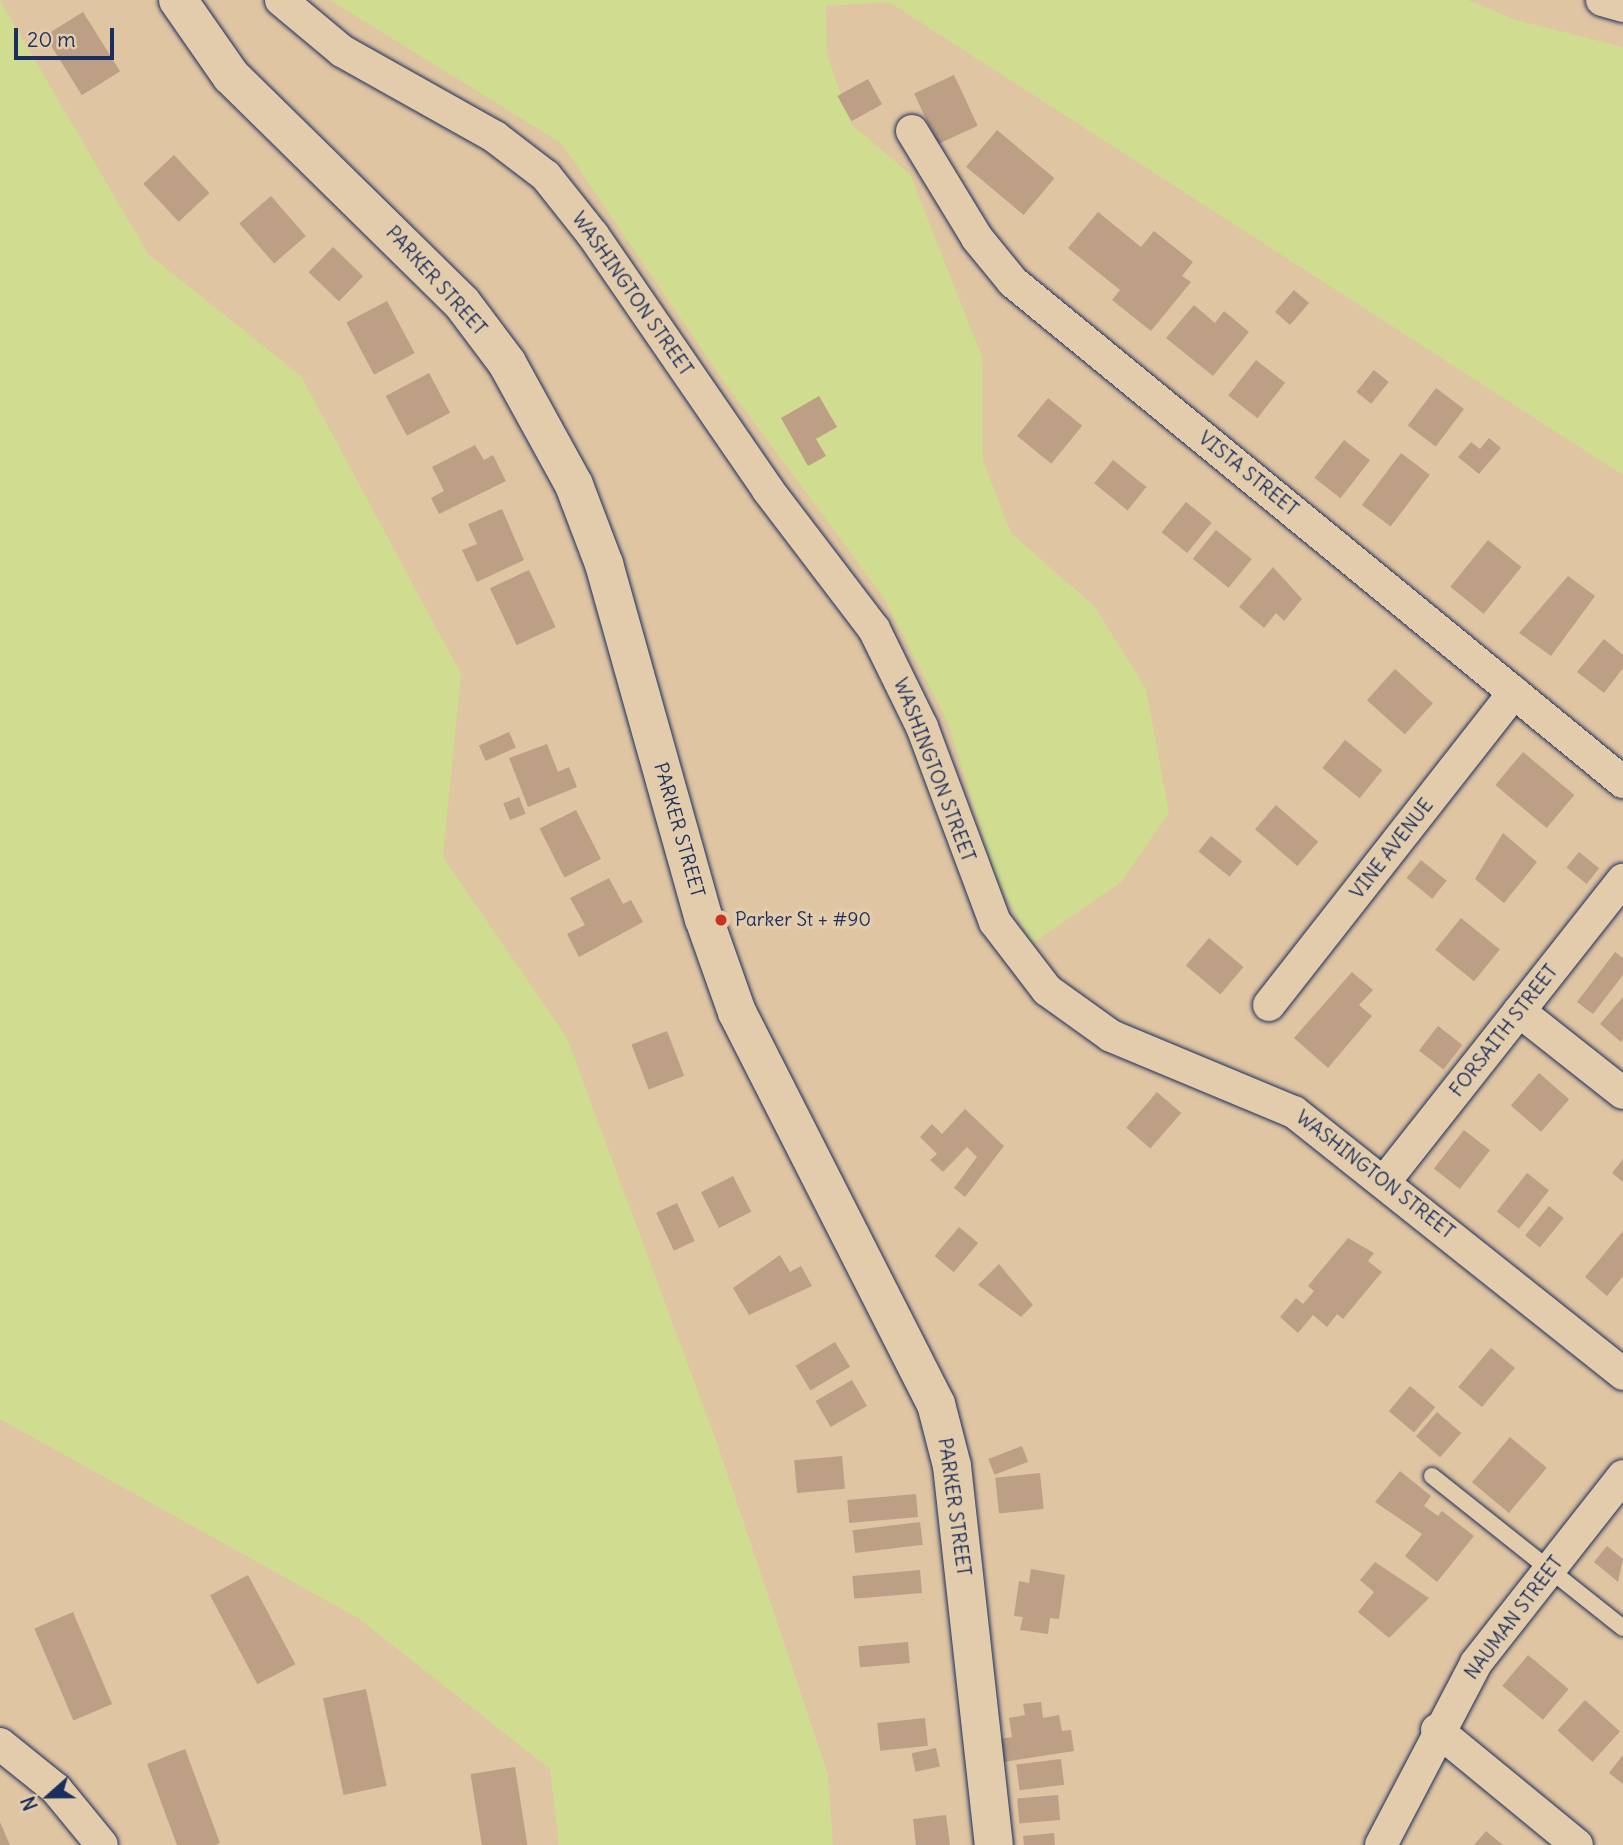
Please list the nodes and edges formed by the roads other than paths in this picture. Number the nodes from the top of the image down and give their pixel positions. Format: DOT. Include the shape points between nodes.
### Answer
graph roads {
  1 [pos="178,0"];
  2 [pos="281,0"];
  3 [pos="1602,0"];
  4 [pos="1623,6"];
  5 [pos="912,131"];
  6 [pos="1514,693"];
  7 [pos="1623,782"];
  8 [pos="1623,880"];
  9 [pos="1269,1005"];
  10 [pos="1520,1011"];
  11 [pos="1623,1093"];
  12 [pos="1385,1181"];
  13 [pos="1623,1374"];
  14 [pos="1432,1476"];
  15 [pos="1623,1476"];
  16 [pos="1550,1570"];
  17 [pos="1623,1628"];
  18 [pos="1437,1730"];
  19 [pos="0,1744"];
  20 [pos="102,1845"];
  21 [pos="994,1845"];
  22 [pos="1381,1845"];
  23 [pos="1577,1845"];
  1 -- 21 [label="street, PARKER STREET" via="231,76 462,303 507,363 574,485 604,564 704,919 737,1012 936,1404 954,1478"];
  2 -- 12 [label="street, WASHINGTON STREET" via="362,64 495,137 546,176 593,234 768,490 874,629 922,727 995,922 1048,990 1111,1037 1294,1112"];
  3 -- 4 [label="street"];
  5 -- 6 [label="street, VISTA STREET" via="976,238 1013,282"];
  6 -- 7 [label="street, VISTA STREET"];
  6 -- 9 [label="street, VINE AVENUE"];
  8 -- 10 [label="street, FORSAITH STREET"];
  10 -- 11 [label="street"];
  10 -- 12 [label="street, FORSAITH STREET"];
  12 -- 13 [label="street, WASHINGTON STREET"];
  14 -- 16 [label="lane"];
  15 -- 16 [label="street, NAUMAN STREET"];
  16 -- 17 [label="lane"];
  16 -- 18 [label="street, NAUMAN STREET" via="1476,1663"];
  18 -- 22 [label="street, NAUMAN STREET"];
  18 -- 23 [label="street"];
  19 -- 20 [label="street" via="56,1788"];
}
